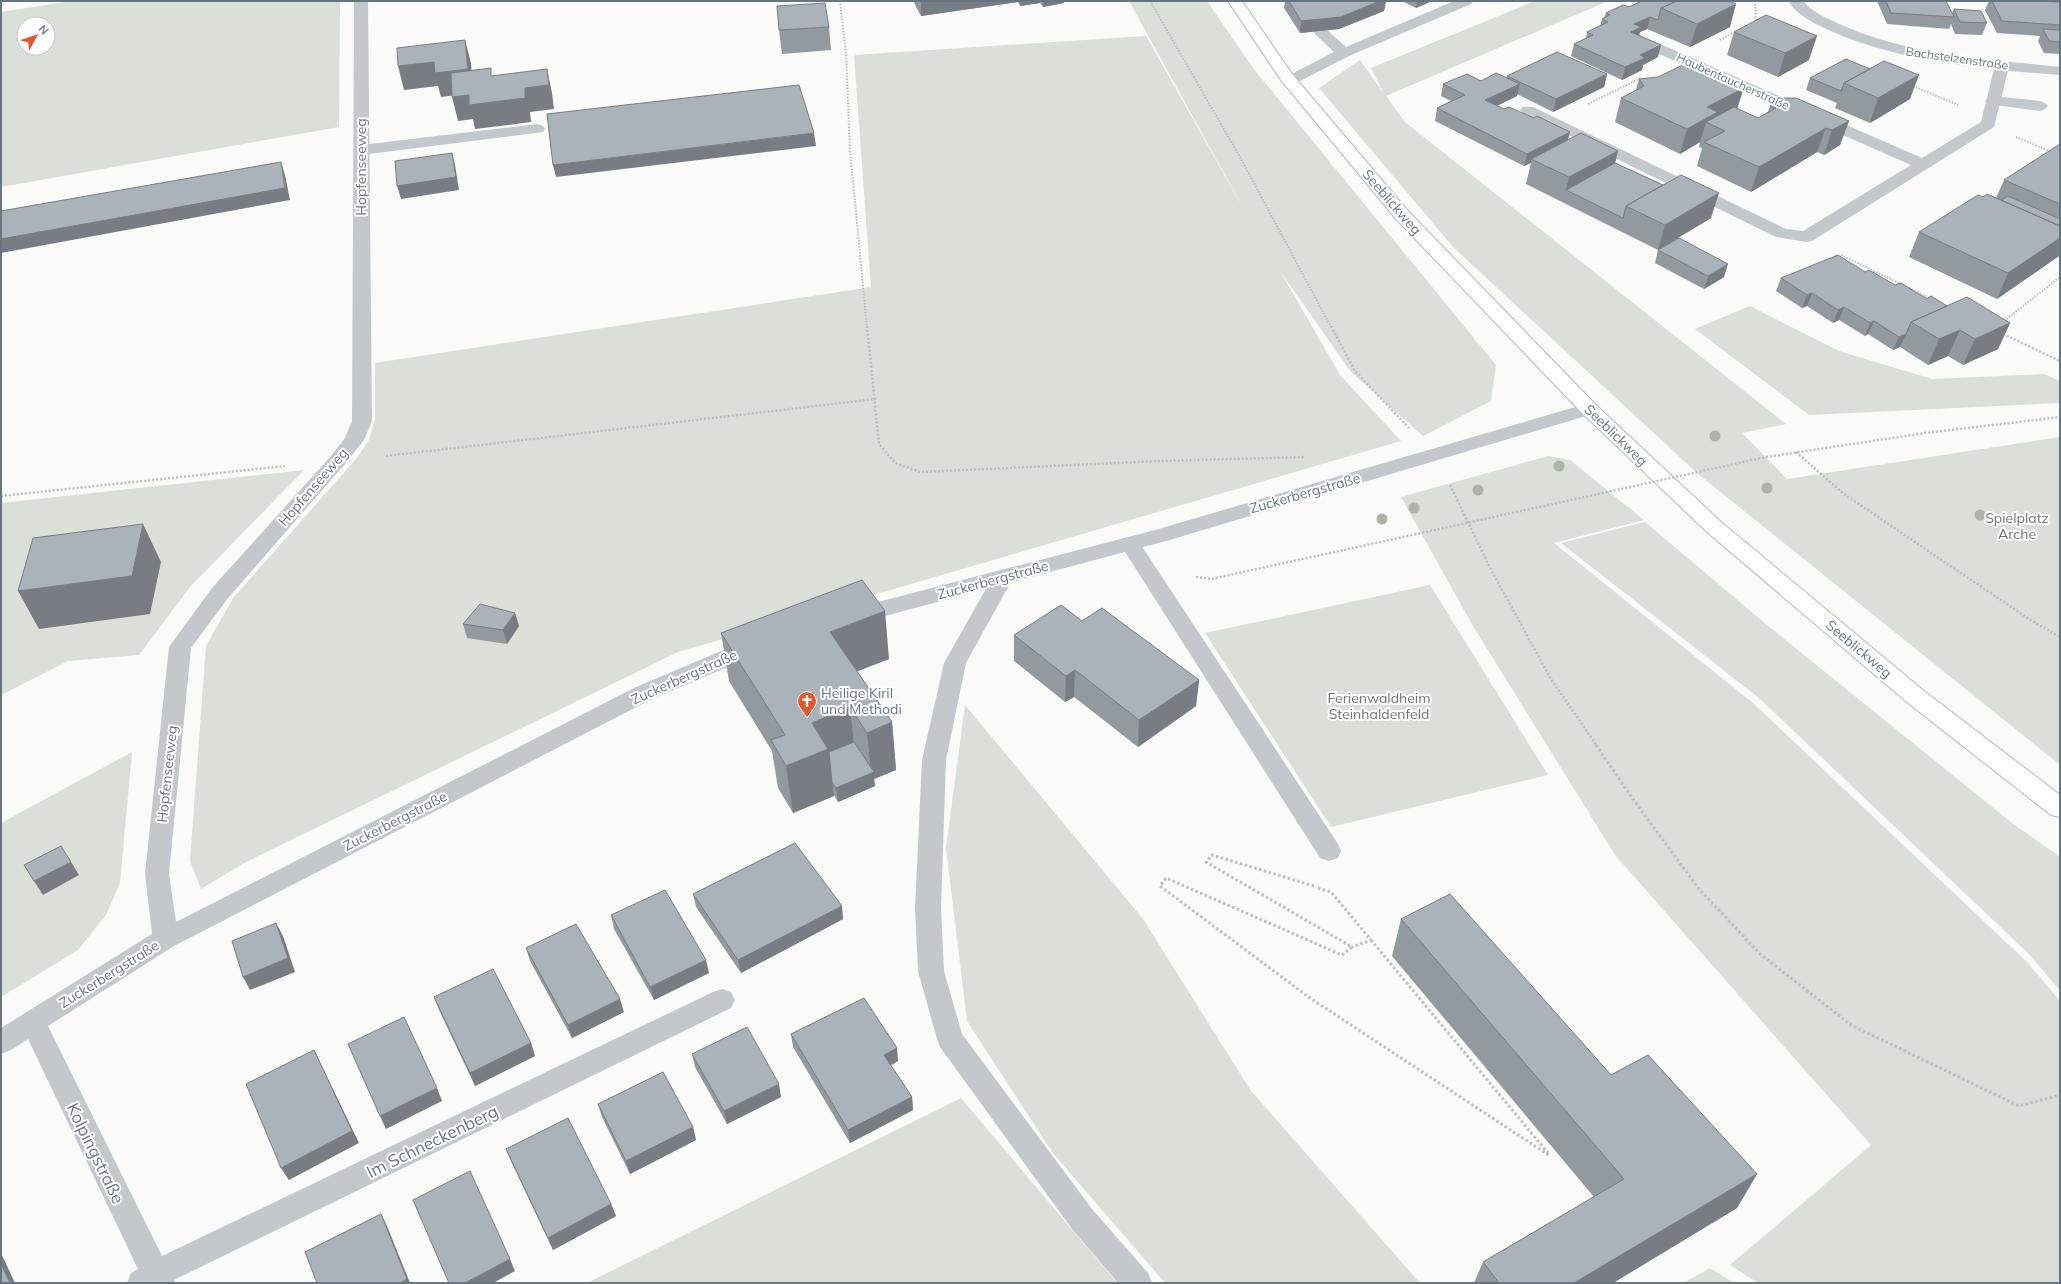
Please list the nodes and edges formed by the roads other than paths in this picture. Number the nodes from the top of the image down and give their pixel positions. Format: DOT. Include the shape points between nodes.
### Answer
graph roads {
  1 [pos="362,1"];
  2 [pos="1235,1"];
  3 [pos="1466,1"];
  4 [pos="1795,1"];
  5 [pos="1320,31"];
  6 [pos="1655,47"];
  7 [pos="1344,53"];
  8 [pos="2002,65"];
  9 [pos="2060,71"];
  10 [pos="1289,81"];
  11 [pos="1993,101"];
  12 [pos="2040,106"];
  13 [pos="1528,110"];
  14 [pos="537,129"];
  15 [pos="361,150"];
  16 [pos="1922,164"];
  17 [pos="1589,409"];
  18 [pos="1130,544"];
  19 [pos="1002,578"];
  20 [pos="835,621"];
  21 [pos="775,638"];
  22 [pos="2060,808"];
  23 [pos="1329,851"];
  24 [pos="165,939"];
  25 [pos="722,1000"];
  26 [pos="33,1022"];
  27 [pos="1,1042"];
  28 [pos="152,1280"];
  29 [pos="1137,1283"];
  1 -- 15 [label="street, Hopfenseeweg"];
  2 -- 10 [label="main road, Seeblickweg"];
  3 -- 7 [label="street"];
  4 -- 8 [label="street, Bachstelzenstraße" via="1804,12 1854,37 1915,55"];
  5 -- 7 [label="street"];
  6 -- 16 [label="street, Haubentaucherstraße"];
  7 -- 10 [label="street"];
  8 -- 9 [label="street, Bachstelzenstraße"];
  8 -- 11 [label="street"];
  10 -- 17 [label="main road, Seeblickweg" via="1402,215"];
  11 -- 12 [label="street"];
  11 -- 16 [label="street" via="1988,124"];
  13 -- 16 [label="street" via="1782,233 1806,237"];
  14 -- 15 [label="street"];
  15 -- 24 [label="street, Hopfenseeweg" via="362,421 354,440 338,460 220,593 180,647 157,874"];
  17 -- 18 [label="street, Zuckerbergstraße"];
  17 -- 22 [label="main road, Seeblickweg" via="1714,527 1916,697"];
  18 -- 19 [label="street, Zuckerbergstraße"];
  18 -- 23 [label="street"];
  19 -- 20 [label="street, Zuckerbergstraße"];
  19 -- 29 [label="street" via="955,663 934,760 928,908 931,971 950,1039 1082,1219"];
  21 -- 24 [label="street, Zuckerbergstraße" via="644,693"];
  24 -- 26 [label="street, Zuckerbergstraße"];
  25 -- 28 [label="street, Im Schneckenberg"];
  26 -- 27 [label="street, Zuckerbergstraße"];
  26 -- 28 [label="street, Kolpingstraße"];
}
